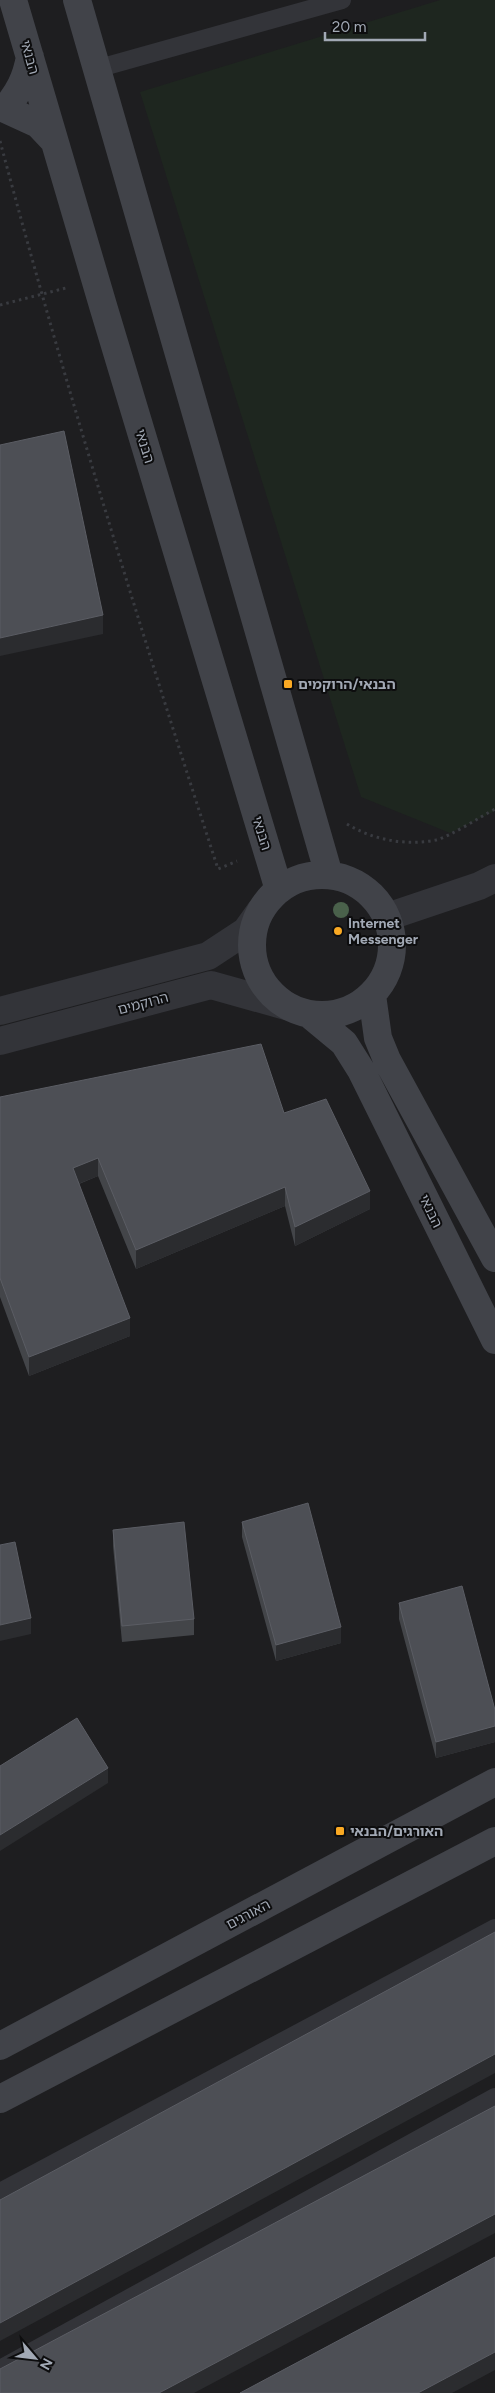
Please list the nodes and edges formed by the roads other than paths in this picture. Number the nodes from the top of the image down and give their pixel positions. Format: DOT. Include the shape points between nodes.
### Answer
graph roads {
  1 [pos="13,0"];
  2 [pos="77,0"];
  3 [pos="342,0"];
  4 [pos="30,58"];
  5 [pos="96,69"];
  6 [pos="3,109"];
  7 [pos="54,141"];
  8 [pos="329,875"];
  9 [pos="495,878"];
  10 [pos="270,900"];
  11 [pos="387,917"];
  12 [pos="372,995"];
  13 [pos="298,1010"];
  14 [pos="0,1011"];
  15 [pos="0,1041"];
  16 [pos="495,1258"];
  17 [pos="495,1340"];
  18 [pos="495,1782"];
  19 [pos="495,1842"];
  20 [pos="495,1928"];
  21 [pos="0,2046"];
  22 [pos="495,2097"];
  23 [pos="0,2099"];
  24 [pos="0,2192"];
  25 [pos="0,2369"];
  1 -- 4 [label="street, הבנאי"];
  2 -- 5 [label="street"];
  3 -- 5 [label="lane"];
  4 -- 6 [label="street" via="26,79 17,95"];
  4 -- 7 [label="street, הבנאי"];
  5 -- 8 [label="street"];
  6 -- 7 [label="street" via="38,124"];
  7 -- 10 [label="street, הבנאי"];
  8 -- 10 [label="street" via="302,878"];
  8 -- 11 [label="street" via="363,888"];
  9 -- 11 [label="street"];
  10 -- 13 [label="street" via="254,930 252,952 258,974 269,992"];
  10 -- 14 [label="street, הרוקמים" via="246,931 208,956"];
  11 -- 12 [label="street" via="391,931 391,958 388,971"];
  12 -- 13 [label="street" via="354,1008 332,1015"];
  12 -- 16 [label="street" via="378,1038 387,1060"];
  13 -- 15 [label="street, הרוקמים" via="211,985"];
  13 -- 17 [label="street, הבנאי" via="344,1043"];
  18 -- 21 [label="street, האורגים"];
  19 -- 23 [label="street"];
  20 -- 24 [label="lane"];
  22 -- 25 [label="lane"];
}
